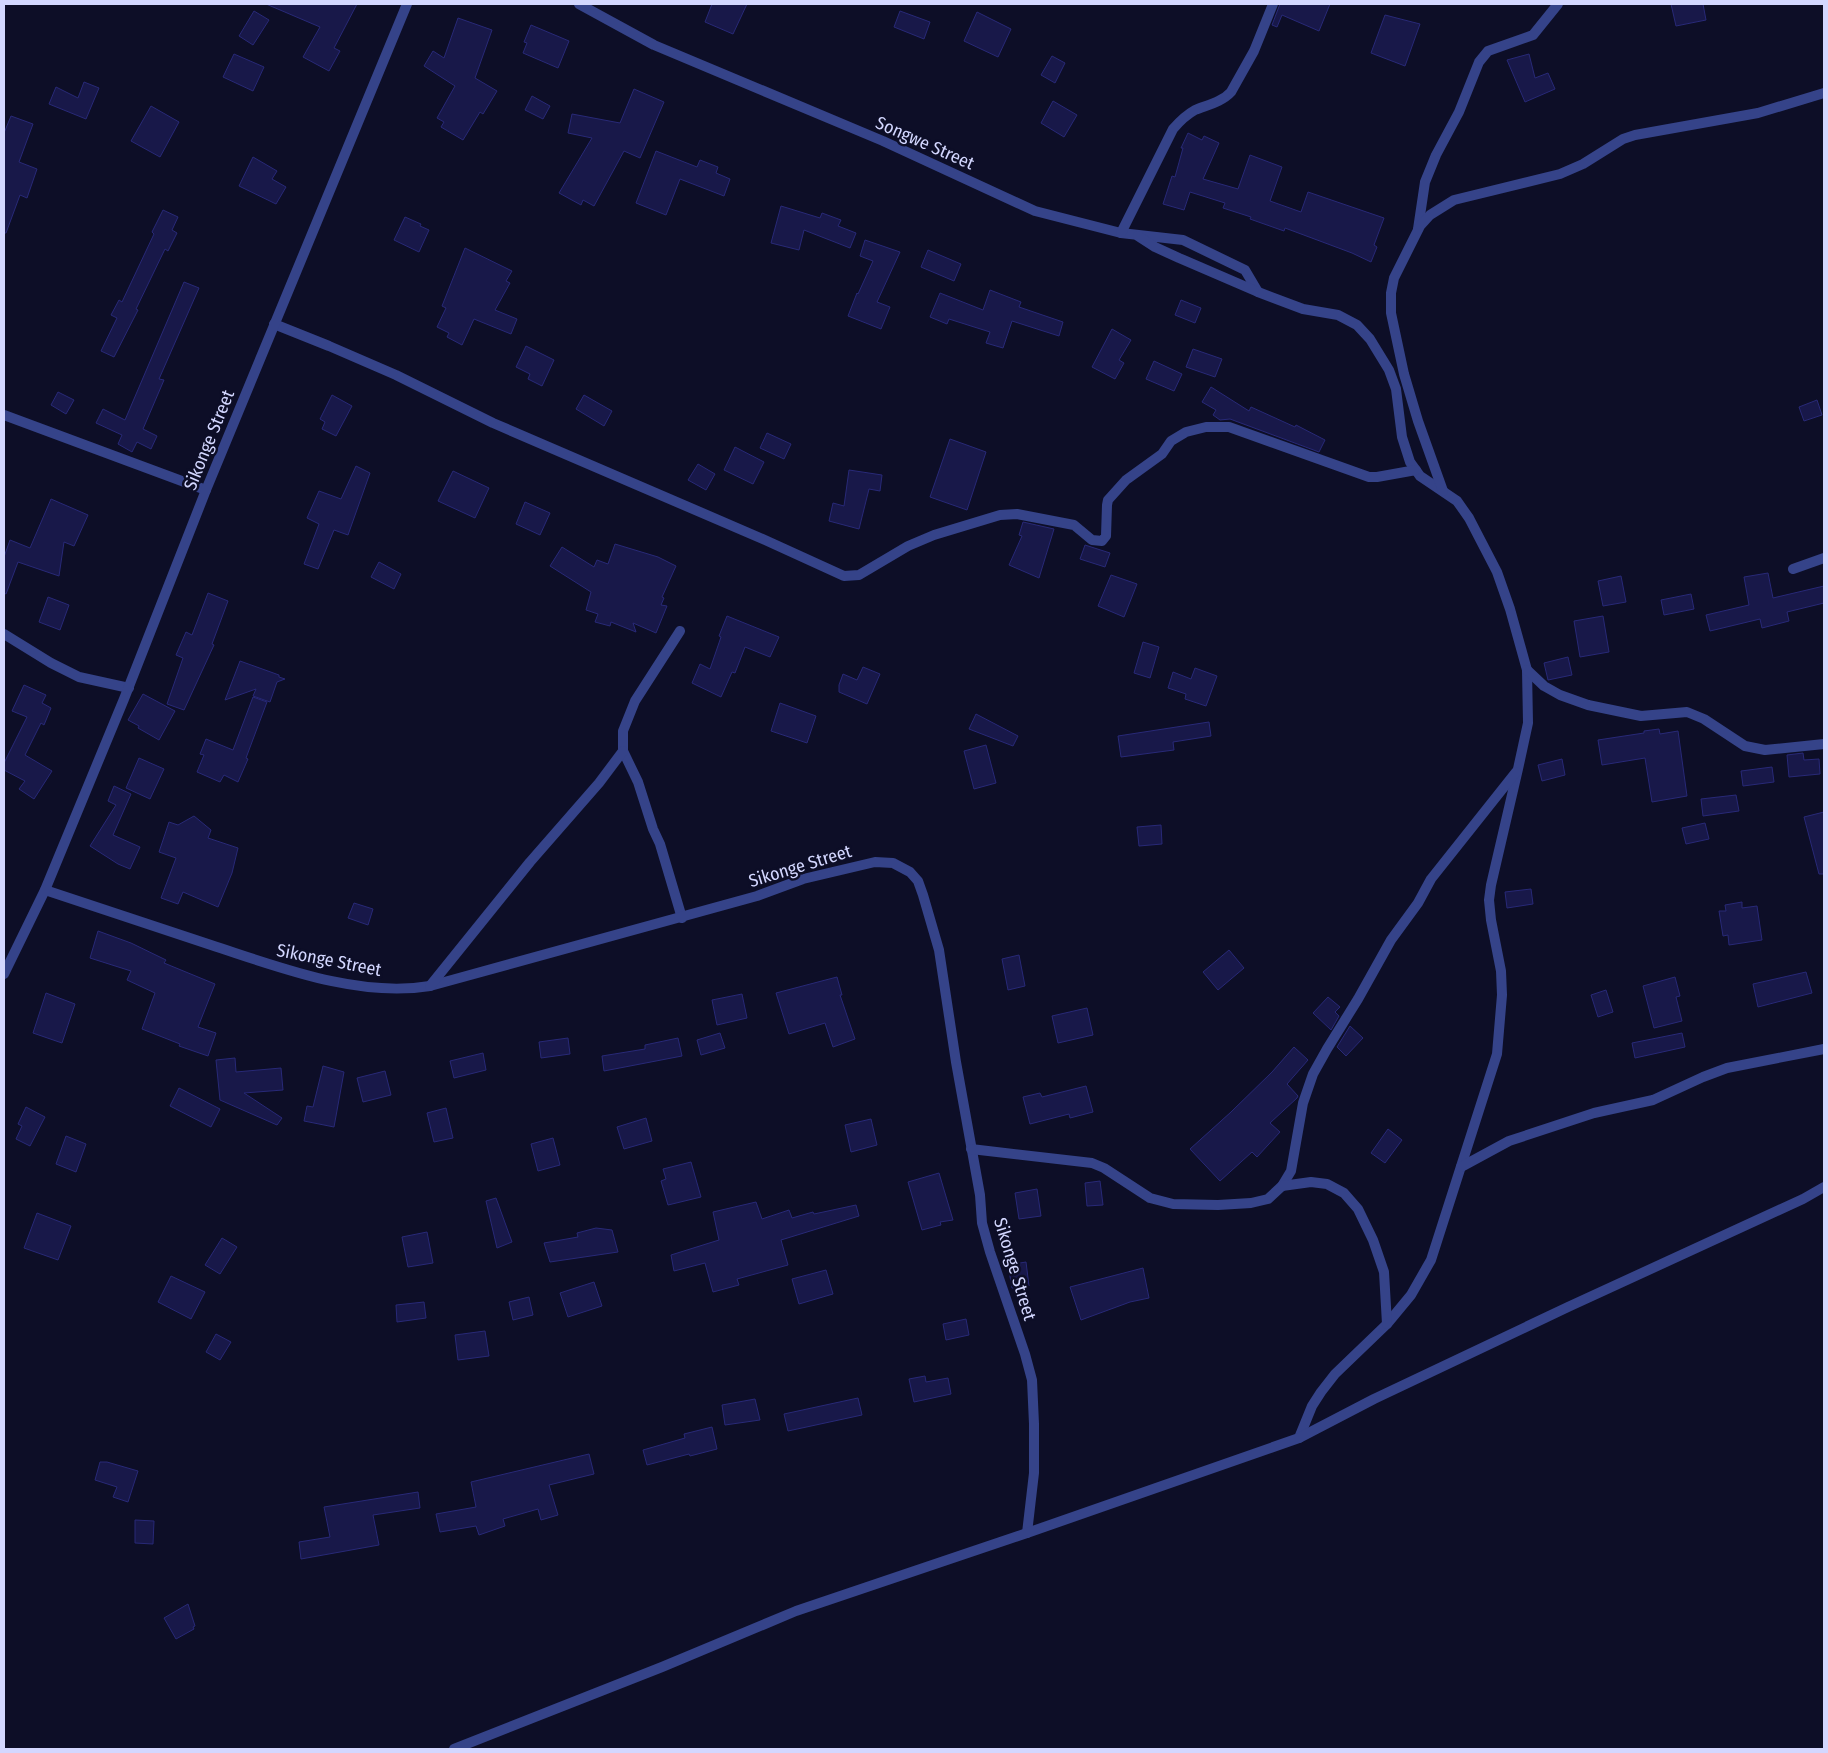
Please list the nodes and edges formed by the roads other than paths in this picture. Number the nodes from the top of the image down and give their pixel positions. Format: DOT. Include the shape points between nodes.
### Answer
graph roads {
  1 [pos="407,4"];
  2 [pos="579,4"];
  3 [pos="1273,4"];
  4 [pos="1558,4"];
  5 [pos="1824,93"];
  6 [pos="1121,233"];
  7 [pos="1417,234"];
  8 [pos="1138,236"];
  9 [pos="1258,292"];
  10 [pos="274,324"];
  11 [pos="4,415"];
  12 [pos="1416,470"];
  13 [pos="206,490"];
  14 [pos="1443,491"];
  15 [pos="1824,558"];
  16 [pos="1793,569"];
  17 [pos="680,631"];
  18 [pos="4,634"];
  19 [pos="1527,670"];
  20 [pos="129,688"];
  21 [pos="1824,744"];
  22 [pos="623,750"];
  23 [pos="1518,769"];
  24 [pos="45,890"];
  25 [pos="682,918"];
  26 [pos="4,974"];
  27 [pos="430,986"];
  28 [pos="1824,1049"];
  29 [pos="971,1149"];
  30 [pos="1461,1167"];
  31 [pos="1282,1186"];
  32 [pos="1824,1187"];
  33 [pos="1387,1324"];
  34 [pos="1299,1438"];
  35 [pos="1027,1534"];
  36 [pos="454,1749"];
  1 -- 10 [label="street, Sikonge Street"];
  2 -- 6 [label="street, Songwe Street" via="654,45 883,141 1035,212"];
  3 -- 6 [label="street" via="1254,50 1231,92 1227,97 1192,111 1173,129"];
  4 -- 7 [label="street" via="1533,36 1488,51 1479,62 1425,182"];
  5 -- 7 [label="street" via="1758,114 1623,139 1560,174 1454,200 1430,215"];
  6 -- 8 [label="street, Songwe Street"];
  7 -- 14 [label="street" via="1394,278 1391,313 1404,374"];
  8 -- 9 [label="street" via="1155,247"];
  8 -- 9 [label="street, Songwe Street" via="1183,240 1199,247 1245,270"];
  9 -- 12 [label="street" via="1303,309 1343,317 1357,325 1370,339 1396,389 1402,437"];
  10 -- 12 [label="street" via="396,375 493,423 844,576 860,575 908,546 934,535 1000,515 1017,514 1074,525 1092,540 1102,541 1106,536 1108,500 1126,480 1162,454 1171,441 1197,428 1229,427 1369,477"];
  10 -- 13 [label="street, Sikonge Street"];
  11 -- 13 [label="street"];
  12 -- 14 [label="street"];
  13 -- 20 [label="street, Sikonge Street"];
  14 -- 19 [label="street" via="1457,501 1470,518 1497,572"];
  15 -- 16 [label="street"];
  17 -- 22 [label="street" via="635,701 623,731"];
  18 -- 20 [label="street" via="78,677"];
  19 -- 21 [label="street" via="1544,686 1588,705 1642,716 1686,712 1704,719 1746,746 1765,750"];
  19 -- 23 [label="street" via="1528,723"];
  20 -- 24 [label="street, Sikonge Street"];
  22 -- 25 [label="street" via="660,844"];
  22 -- 27 [label="street"];
  23 -- 30 [label="street" via="1491,885 1491,920 1502,994 1496,1054"];
  23 -- 31 [label="street" via="1431,879 1327,1049 1313,1074 1303,1103 1290,1172"];
  24 -- 26 [label="street, Sikonge Street"];
  24 -- 27 [label="street, Sikonge Street" via="270,966 344,984 391,989"];
  25 -- 27 [label="street, Sikonge Street"];
  25 -- 29 [label="street, Sikonge Street" via="757,896 803,878 875,862 893,863 910,872 924,895 939,950"];
  28 -- 30 [label="street" via="1728,1068 1653,1100 1594,1113 1508,1141"];
  29 -- 31 [label="street" via="1092,1163 1150,1198 1172,1204 1250,1203 1268,1199"];
  29 -- 35 [label="street, Sikonge Street" via="982,1223 1032,1380 1034,1473"];
  30 -- 33 [label="street" via="1431,1260 1410,1295"];
  31 -- 33 [label="street" via="1311,1182 1327,1184 1344,1193 1358,1209 1384,1272"];
  32 -- 34 [label="street" via="1374,1399"];
  33 -- 34 [label="street" via="1321,1392"];
  34 -- 35 [label="street"];
  35 -- 36 [label="street" via="796,1611"];
}
